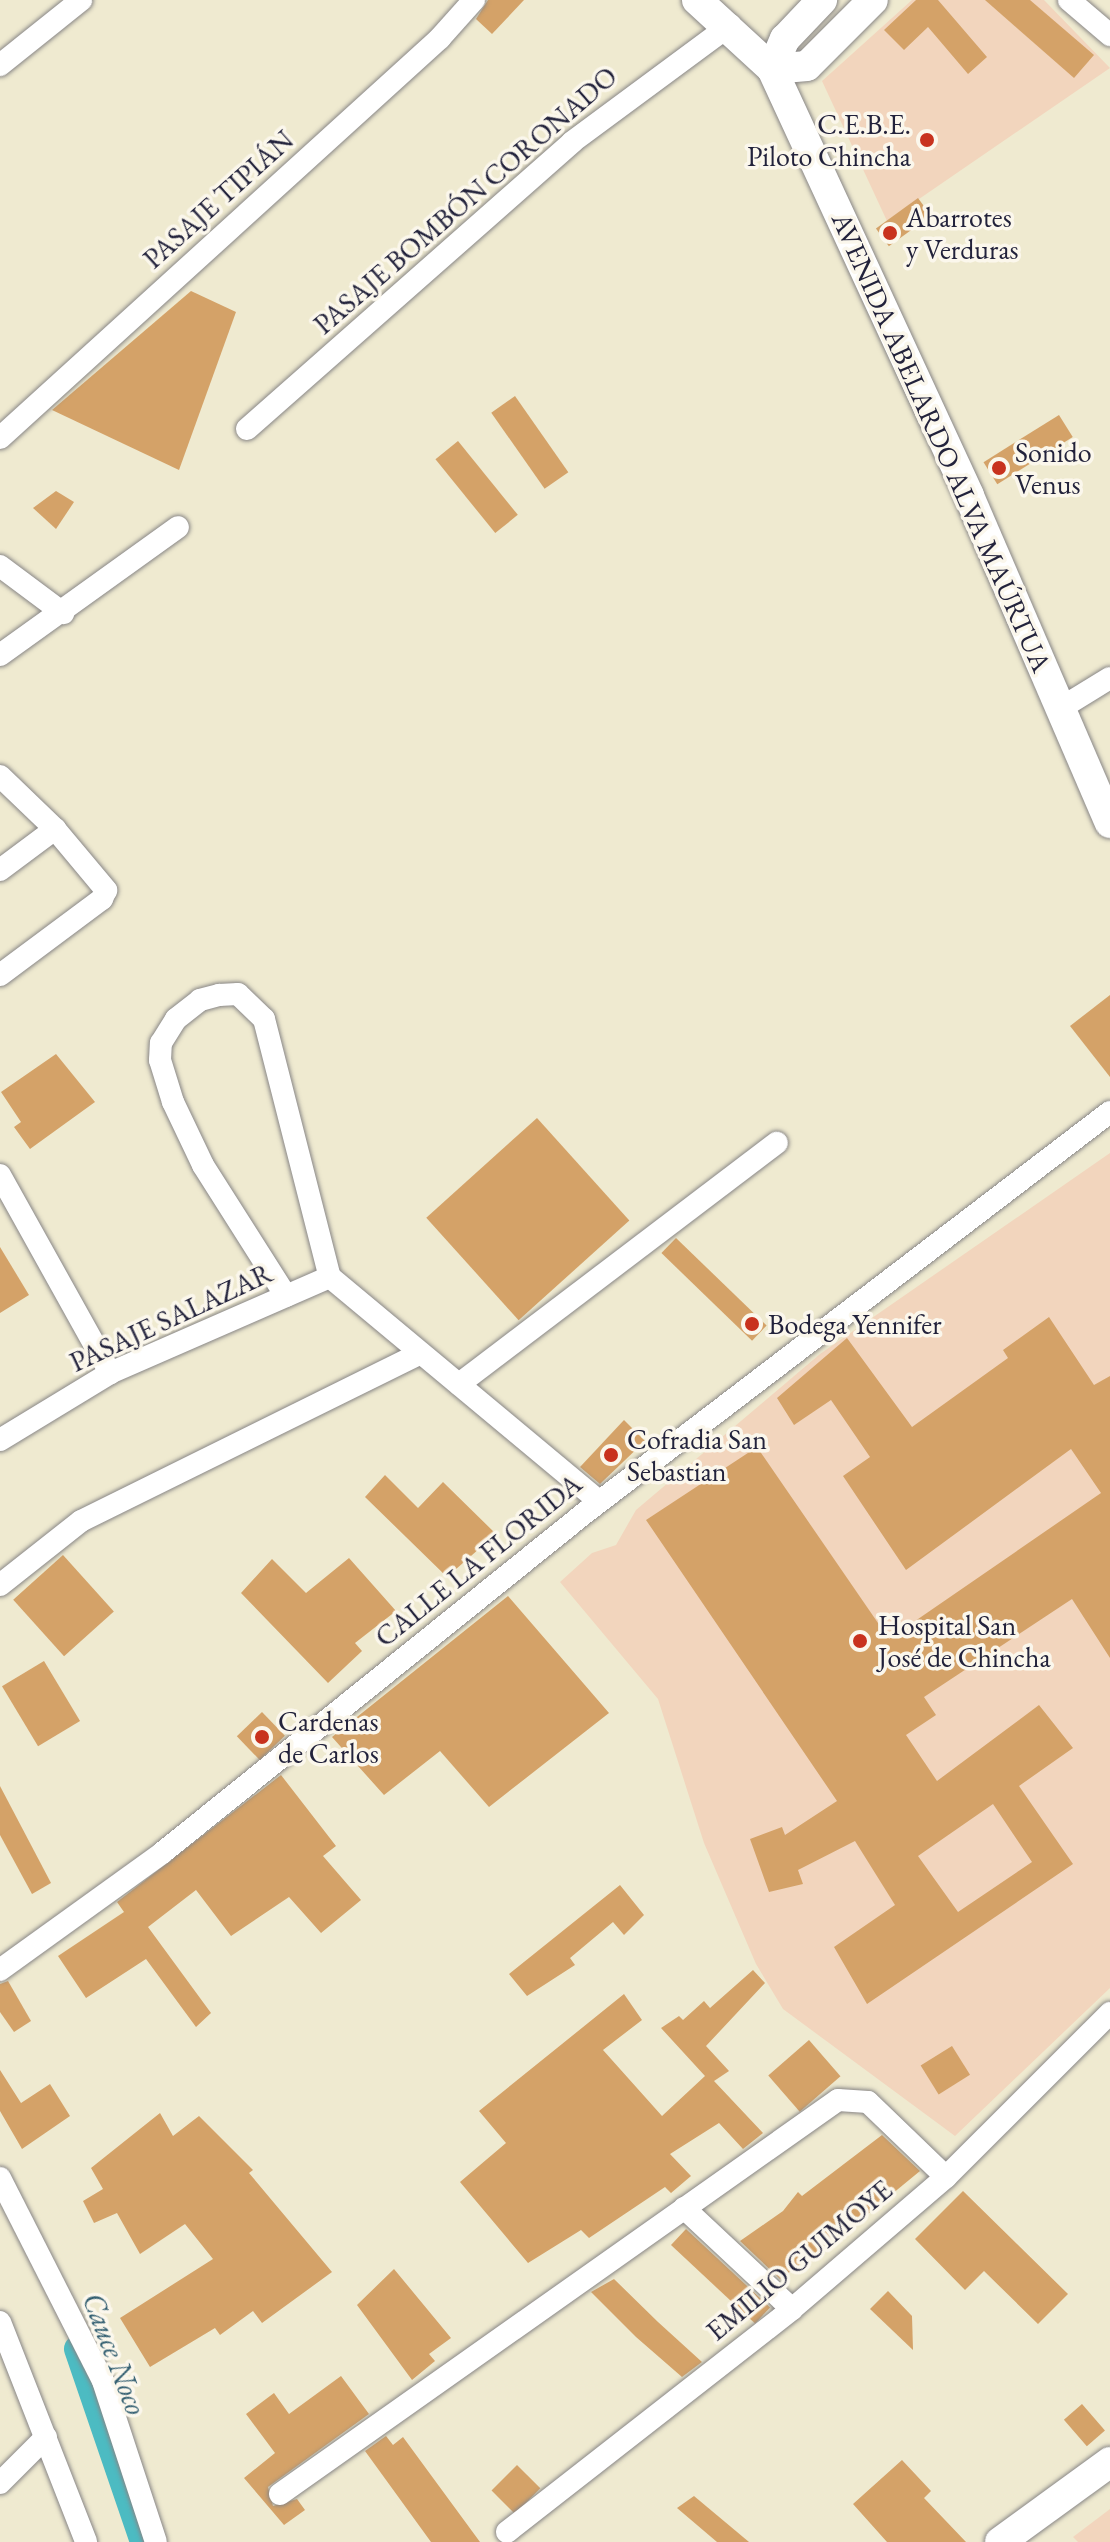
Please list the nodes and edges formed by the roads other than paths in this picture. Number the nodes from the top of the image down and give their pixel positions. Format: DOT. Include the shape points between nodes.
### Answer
graph roads {
  1 [pos="81,0"];
  2 [pos="474,0"];
  3 [pos="697,0"];
  4 [pos="822,0"];
  5 [pos="873,0"];
  6 [pos="1069,0"];
  7 [pos="730,25"];
  8 [pos="1110,35"];
  9 [pos="0,65"];
  10 [pos="772,69"];
  11 [pos="247,429"];
  12 [pos="0,438"];
  13 [pos="178,527"];
  14 [pos="0,566"];
  15 [pos="63,613"];
  16 [pos="0,655"];
  17 [pos="1110,678"];
  18 [pos="1061,708"];
  19 [pos="0,776"];
  20 [pos="1110,823"];
  21 [pos="55,829"];
  22 [pos="0,870"];
  23 [pos="0,975"];
  24 [pos="1110,1112"];
  25 [pos="777,1143"];
  26 [pos="0,1175"];
  27 [pos="330,1277"];
  28 [pos="286,1296"];
  29 [pos="417,1355"];
  30 [pos="110,1373"];
  31 [pos="459,1384"];
  32 [pos="0,1440"];
  33 [pos="599,1501"];
  34 [pos="0,1585"];
  35 [pos="0,1970"];
  36 [pos="1110,2013"];
  37 [pos="946,2177"];
  38 [pos="0,2178"];
  39 [pos="684,2208"];
  40 [pos="792,2309"];
  41 [pos="0,2322"];
  42 [pos="46,2437"];
  43 [pos="1110,2462"];
  44 [pos="0,2483"];
  45 [pos="280,2494"];
  46 [pos="507,2532"];
  47 [pos="1019,2537"];
  48 [pos="86,2542"];
  49 [pos="156,2542"];
  1 -- 9 [label="street"];
  2 -- 12 [label="street, PASAJE TIPIÁN" via="440,38"];
  3 -- 7 [label="street, AVENIDA ABELARDO ALVA MAÚRTUA"];
  4 -- 10 [label="street" via="785,39"];
  5 -- 10 [label="street" via="807,66"];
  6 -- 8 [label="street"];
  7 -- 10 [label="street, AVENIDA ABELARDO ALVA MAÚRTUA"];
  7 -- 11 [label="street, PASAJE BOMBÓN CORONADO" via="572,142"];
  10 -- 18 [label="street, AVENIDA ABELARDO ALVA MAÚRTUA"];
  13 -- 15 [label="street"];
  14 -- 15 [label="street"];
  15 -- 16 [label="street"];
  17 -- 18 [label="street"];
  18 -- 20 [label="street, AVENIDA ABELARDO ALVA MAÚRTUA"];
  19 -- 21 [label="street"];
  21 -- 22 [label="street"];
  21 -- 23 [label="street" via="106,890 102,899"];
  24 -- 33 [label="street, CALLE LA FLORIDA"];
  25 -- 31 [label="street"];
  26 -- 30 [label="street"];
  27 -- 28 [label="street, PASAJE SALAZAR"];
  27 -- 28 [label="street" via="264,1019 238,994 200,1000 176,1019 161,1043 160,1060 203,1165"];
  27 -- 29 [label="street"];
  28 -- 30 [label="street, PASAJE SALAZAR"];
  29 -- 31 [label="street"];
  29 -- 34 [label="street" via="81,1521"];
  30 -- 32 [label="street, PASAJE SALAZAR"];
  31 -- 33 [label="street"];
  33 -- 35 [label="street, CALLE LA FLORIDA" via="162,1853"];
  36 -- 37 [label="street, EMILIO GUIMOYE"];
  37 -- 39 [label="street" via="868,2102 855,2097 838,2100"];
  37 -- 40 [label="street, EMILIO GUIMOYE"];
  38 -- 49 [label="street" via="103,2381"];
  39 -- 40 [label="street"];
  39 -- 45 [label="street"];
  40 -- 46 [label="street, EMILIO GUIMOYE"];
  41 -- 42 [label="street"];
  42 -- 44 [label="street"];
  42 -- 48 [label="street"];
  43 -- 47 [label="street"];
}
